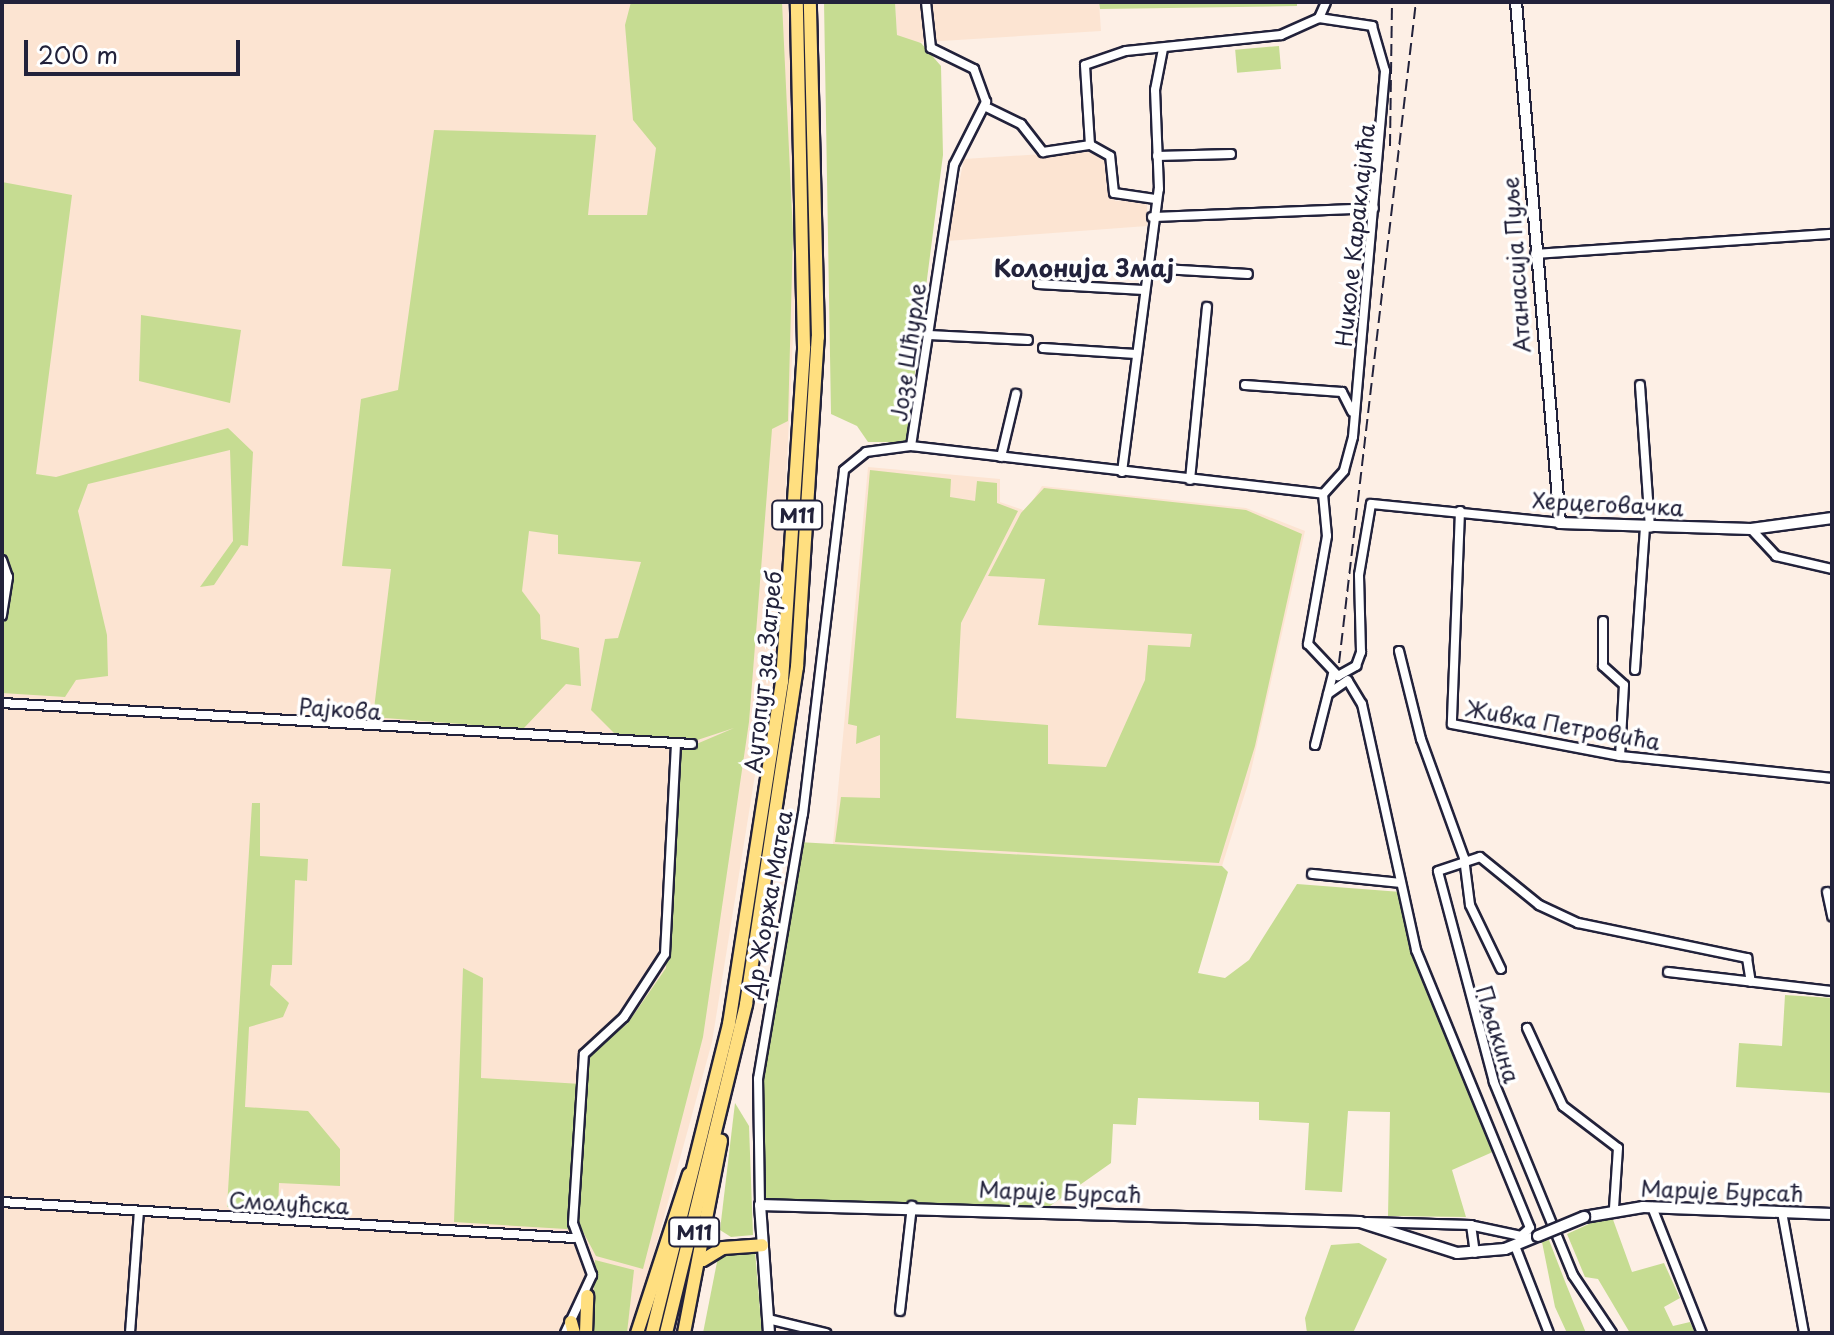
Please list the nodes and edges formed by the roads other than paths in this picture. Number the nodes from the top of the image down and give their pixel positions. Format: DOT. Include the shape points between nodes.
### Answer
graph roads {
  1 [pos="797,2"];
  2 [pos="810,2"];
  3 [pos="926,2"];
  4 [pos="1326,2"];
  5 [pos="1516,2"];
  6 [pos="1319,18"];
  7 [pos="1163,49"];
  8 [pos="986,107"];
  9 [pos="1090,145"];
  10 [pos="1231,154"];
  11 [pos="1157,156"];
  12 [pos="1155,199"];
  13 [pos="1374,208"];
  14 [pos="1152,217"];
  15 [pos="1832,234"];
  16 [pos="1535,254"];
  17 [pos="1146,268"];
  18 [pos="1248,274"];
  19 [pos="1038,284"];
  20 [pos="1144,290"];
  21 [pos="1207,307"];
  22 [pos="929,335"];
  23 [pos="1028,340"];
  24 [pos="1043,348"];
  25 [pos="1136,354"];
  26 [pos="1245,385"];
  27 [pos="1640,385"];
  28 [pos="1016,394"];
  29 [pos="1354,421"];
  30 [pos="911,446"];
  31 [pos="1001,457"];
  32 [pos="1122,472"];
  33 [pos="1190,480"];
  34 [pos="1323,494"];
  35 [pos="1460,511"];
  36 [pos="1832,518"];
  37 [pos="1560,523"];
  38 [pos="1648,528"];
  39 [pos="1751,529"];
  40 [pos="2,560"];
  41 [pos="1832,569"];
  42 [pos="2,616"];
  43 [pos="1603,621"];
  44 [pos="1399,651"];
  45 [pos="1635,670"];
  46 [pos="1333,674"];
  47 [pos="1347,677"];
  48 [pos="1328,694"];
  49 [pos="2,703"];
  50 [pos="692,744"];
  51 [pos="1315,745"];
  52 [pos="676,747"];
  53 [pos="1620,756"];
  54 [pos="1832,778"];
  55 [pos="1464,858"];
  56 [pos="1312,874"];
  57 [pos="1400,883"];
  58 [pos="1827,892"];
  59 [pos="1832,916"];
  60 [pos="1501,969"];
  61 [pos="1668,972"];
  62 [pos="1751,982"];
  63 [pos="1832,991"];
  64 [pos="1527,1028"];
  65 [pos="719,1130"];
  66 [pos="701,1151"];
  67 [pos="2,1202"];
  68 [pos="760,1205"];
  69 [pos="912,1205"];
  70 [pos="1652,1207"];
  71 [pos="1614,1208"];
  72 [pos="139,1211"];
  73 [pos="1782,1212"];
  74 [pos="1832,1214"];
  75 [pos="711,1217"];
  76 [pos="1360,1222"];
  77 [pos="1474,1226"];
  78 [pos="575,1238"];
  79 [pos="732,1245"];
  80 [pos="762,1245"];
  81 [pos="1515,1246"];
  82 [pos="1475,1253"];
  83 [pos="703,1260"];
  84 [pos="587,1296"];
  85 [pos="900,1311"];
  86 [pos="768,1319"];
  87 [pos="570,1329"];
  88 [pos="636,1332"];
  89 [pos="130,1333"];
  90 [pos="586,1333"];
  91 [pos="652,1333"];
  92 [pos="666,1333"];
  93 [pos="687,1333"];
  94 [pos="769,1333"];
  95 [pos="826,1333"];
  96 [pos="1549,1333"];
  97 [pos="1612,1333"];
  98 [pos="1702,1333"];
  99 [pos="1804,1333"];
  1 -- 66 [label="highway, Аутопут за Загреб / M11" via="805,274 791,601 756,875"];
  2 -- 65 [label="highway, Аутопут за Загреб / M11" via="819,265 808,550 775,839"];
  3 -- 8 [label="street" via="933,50 977,73"];
  4 -- 6 [label="street"];
  5 -- 16 [label="street, Атанасија Пуље"];
  6 -- 7 [label="street" via="1284,35"];
  6 -- 13 [label="street, Николе Караклајића" via="1372,26 1381,44 1384,120"];
  7 -- 9 [label="street" via="1116,53 1085,65"];
  7 -- 11 [label="street"];
  8 -- 9 [label="street" via="1021,124 1041,151"];
  8 -- 22 [label="street, Јозе Шћурле" via="954,165"];
  9 -- 12 [label="street" via="1110,156 1115,196"];
  10 -- 11 [label="street"];
  11 -- 12 [label="street"];
  12 -- 14 [label="street"];
  13 -- 14 [label="street"];
  13 -- 29 [label="street, Николе Караклајића"];
  14 -- 17 [label="street"];
  15 -- 16 [label="street"];
  16 -- 37 [label="street, Атанасија Пуље"];
  17 -- 18 [label="street"];
  17 -- 20 [label="street"];
  19 -- 20 [label="street"];
  20 -- 25 [label="street"];
  21 -- 33 [label="street"];
  22 -- 23 [label="street"];
  22 -- 30 [label="street, Јозе Шћурле"];
  24 -- 25 [label="street"];
  25 -- 32 [label="street"];
  26 -- 29 [label="street" via="1342,392"];
  27 -- 38 [label="street"];
  28 -- 31 [label="street"];
  29 -- 34 [label="street, Николе Караклајића" via="1344,471"];
  30 -- 31 [label="street, Јозе Шћурле"];
  30 -- 68 [label="street, Др Жоржа Матеа" via="859,454 838,481 808,775 758,1079"];
  31 -- 32 [label="street, Јозе Шћурле"];
  32 -- 33 [label="street, Јозе Шћурле"];
  33 -- 34 [label="street, Јозе Шћурле"];
  34 -- 46 [label="street" via="1327,536 1308,644"];
  35 -- 37 [label="street, Херцеговачка"];
  35 -- 47 [label="street, Херцеговачка" via="1382,503 1365,515 1361,652"];
  35 -- 53 [label="street, Живка Петровића" via="1452,724"];
  36 -- 39 [label="street, Херцеговачка"];
  37 -- 38 [label="street, Херцеговачка"];
  38 -- 39 [label="street, Херцеговачка"];
  38 -- 45 [label="street"];
  39 -- 41 [label="street" via="1769,552"];
  40 -- 42 [label="street" via="8,577"];
  43 -- 53 [label="street" via="1603,666 1624,685"];
  44 -- 55 [label="street" via="1421,739"];
  46 -- 47 [label="street"];
  46 -- 48 [label="street"];
  47 -- 48 [label="street"];
  47 -- 57 [label="street" via="1362,704"];
  48 -- 51 [label="street"];
  49 -- 52 [label="street, Рајкова"];
  50 -- 52 [label="street, Рајкова"];
  52 -- 78 [label="street" via="667,947 630,1009 585,1049"];
  53 -- 54 [label="street, Живка Петровића"];
  55 -- 60 [label="street" via="1470,905"];
  55 -- 62 [label="street" via="1486,860 1539,905 1578,923 1747,958"];
  55 -- 97 [label="street, Пљакина" via="1438,871 1442,903 1494,1082 1578,1284"];
  56 -- 57 [label="street"];
  57 -- 77 [label="street, Марије Бурсаћ" via="1449,1042 1478,1093 1530,1228 1521,1236"];
  58 -- 59 [label="street"];
  61 -- 62 [label="street"];
  62 -- 63 [label="street"];
  64 -- 71 [label="street" via="1563,1106 1618,1148"];
  65 -- 75 [label="highway"];
  65 -- 92 [label="highway, Аутопут за Загреб / M11"];
  66 -- 88 [label="highway"];
  66 -- 91 [label="highway, Аутопут за Загреб / M11"];
  67 -- 72 [label="street, Смолућска"];
  68 -- 69 [label="street, Марије Бурсаћ"];
  68 -- 80 [label="street, Др Жоржа Матеа"];
  69 -- 76 [label="street, Марије Бурсаћ"];
  69 -- 85 [label="street"];
  70 -- 71 [label="street, Марије Бурсаћ"];
  70 -- 73 [label="street, Марије Бурсаћ"];
  70 -- 98 [label="street"];
  71 -- 81 [label="street, Марије Бурсаћ, bridge"];
  72 -- 78 [label="street, Смолућска"];
  72 -- 89 [label="street"];
  73 -- 74 [label="street, Марије Бурсаћ"];
  73 -- 99 [label="street"];
  75 -- 79 [label="highway" via="714,1234"];
  75 -- 83 [label="highway"];
  76 -- 77 [label="street, Марије Бурсаћ"];
  76 -- 82 [label="street, Марије Бурсаћ" via="1425,1246"];
  77 -- 82 [label="street"];
  78 -- 84 [label="street" via="591,1269"];
  79 -- 80 [label="highway"];
  79 -- 83 [label="highway"];
  80 -- 86 [label="street, Др Жоржа Матеа"];
  81 -- 82 [label="street, Марије Бурсаћ"];
  81 -- 96 [label="street"];
  83 -- 93 [label="highway"];
  84 -- 87 [label="street"];
  84 -- 90 [label="highway"];
  86 -- 94 [label="street, Др Жоржа Матеа"];
  86 -- 95 [label="street"];
}
